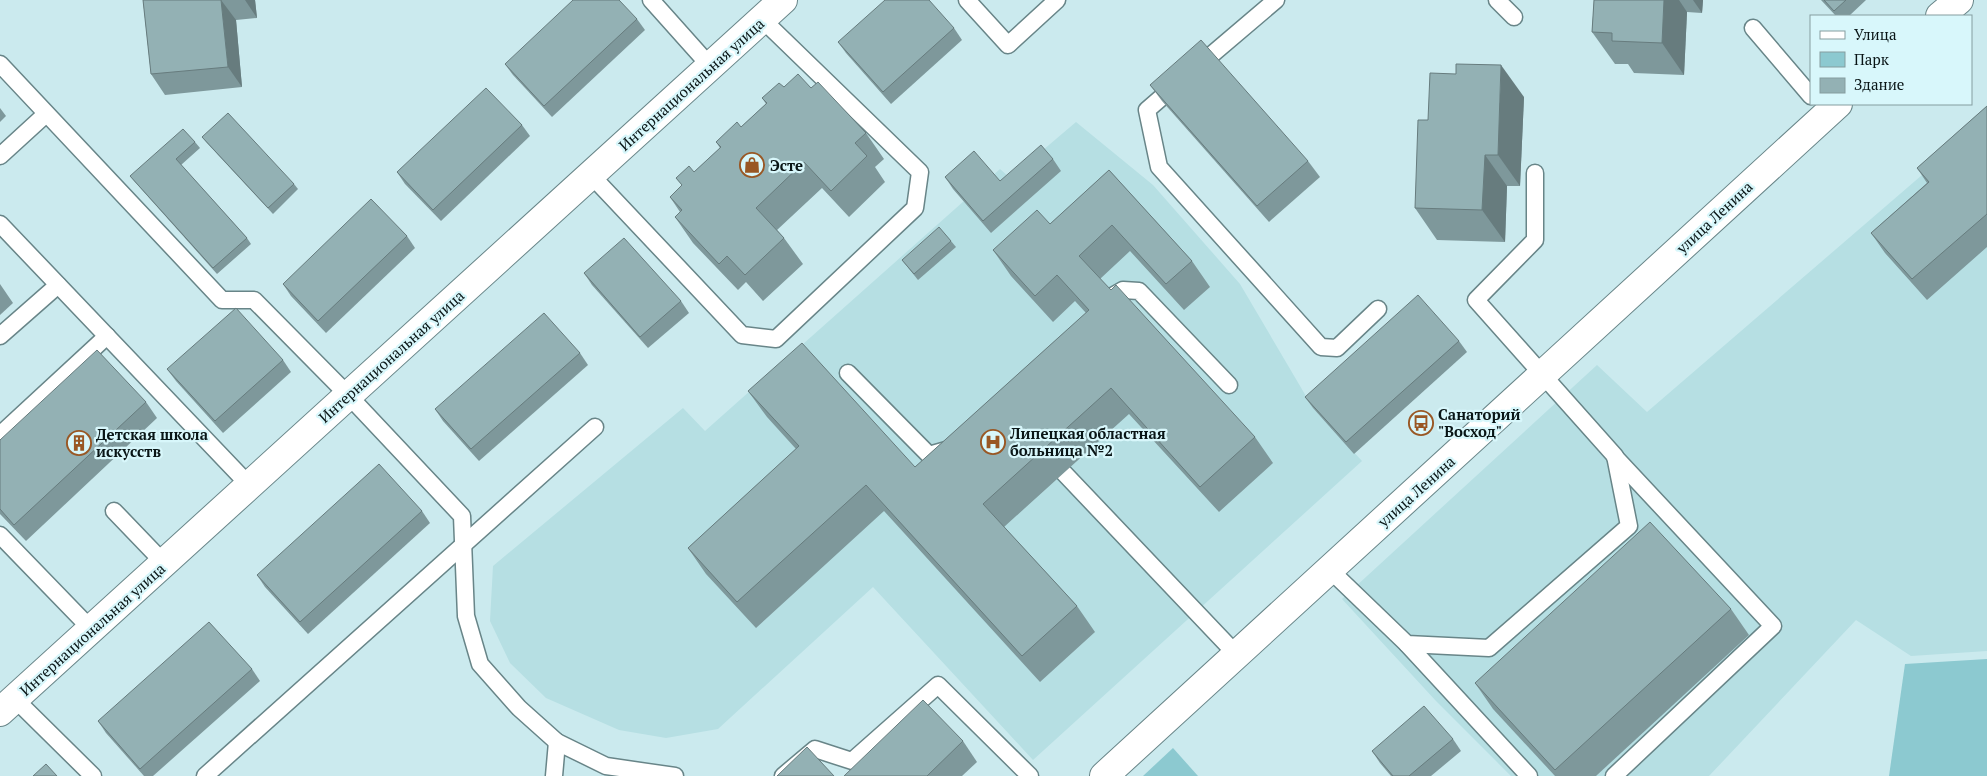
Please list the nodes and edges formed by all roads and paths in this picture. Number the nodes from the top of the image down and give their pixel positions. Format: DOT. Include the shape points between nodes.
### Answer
graph roads {
  1 [pos="651,0"];
  2 [pos="783,0"];
  3 [pos="967,0"];
  4 [pos="1057,0"];
  5 [pos="1276,0"];
  6 [pos="1497,0"];
  7 [pos="1959,0"];
  8 [pos="1941,15"];
  9 [pos="1514,17"];
  10 [pos="762,19"];
  11 [pos="1753,28"];
  12 [pos="0,64"];
  13 [pos="710,66"];
  14 [pos="1810,91"];
  15 [pos="1823,105"];
  16 [pos="46,114"];
  17 [pos="0,156"];
  18 [pos="1535,173"];
  19 [pos="591,175"];
  20 [pos="0,224"];
  21 [pos="58,285"];
  22 [pos="1111,297"];
  23 [pos="1378,309"];
  24 [pos="0,336"];
  25 [pos="107,336"];
  26 [pos="848,373"];
  27 [pos="1543,374"];
  28 [pos="1229,385"];
  29 [pos="348,395"];
  30 [pos="595,427"];
  31 [pos="0,435"];
  32 [pos="962,438"];
  33 [pos="1614,456"];
  34 [pos="1064,473"];
  35 [pos="249,485"];
  36 [pos="114,511"];
  37 [pos="0,536"];
  38 [pos="463,545"];
  39 [pos="164,563"];
  40 [pos="1329,569"];
  41 [pos="91,629"];
  42 [pos="1407,644"];
  43 [pos="1236,654"];
  44 [pos="8,706"];
  45 [pos="556,742"];
  46 [pos="93,776"];
  47 [pos="205,776"];
  48 [pos="554,776"];
  49 [pos="675,776"];
  50 [pos="783,776"];
  51 [pos="1030,776"];
  52 [pos="1104,776"];
  53 [pos="1529,776"];
  54 [pos="1614,776"];
  1 -- 13 [label="lane"];
  2 -- 10 [label="street, Интернациональная улица"];
  3 -- 4 [label="lane" via="1008,45"];
  5 -- 23 [label="lane" via="1147,110 1159,167 1321,347 1337,348"];
  6 -- 9 [label="lane"];
  7 -- 8 [label="street"];
  10 -- 13 [label="street, Интернациональная улица"];
  10 -- 19 [label="lane" via="920,172 915,208 776,339 742,335"];
  11 -- 14 [label="lane"];
  12 -- 16 [label="lane"];
  13 -- 19 [label="street, Интернациональная улица"];
  15 -- 27 [label="street, улица Ленина"];
  16 -- 17 [label="lane"];
  16 -- 29 [label="lane" via="222,300 254,300"];
  18 -- 27 [label="lane" via="1535,240 1476,300"];
  19 -- 29 [label="street, Интернациональная улица"];
  20 -- 21 [label="lane"];
  21 -- 24 [label="lane"];
  21 -- 25 [label="lane"];
  22 -- 28 [label="lane" via="1123,290 1139,291"];
  25 -- 31 [label="lane"];
  25 -- 35 [label="lane"];
  26 -- 32 [label="lane" via="929,455 949,450"];
  27 -- 33 [label="lane"];
  27 -- 40 [label="street, улица Ленина"];
  29 -- 35 [label="street, Интернациональная улица"];
  29 -- 38 [label="lane" via="462,516"];
  30 -- 38 [label="lane"];
  33 -- 42 [label="lane" via="1629,526 1489,648"];
  33 -- 54 [label="lane" via="1773,626"];
  34 -- 43 [label="lane"];
  35 -- 39 [label="street, Интернациональная улица"];
  36 -- 39 [label="lane"];
  37 -- 41 [label="lane"];
  38 -- 45 [label="lane" via="466,616 480,664 519,708"];
  38 -- 47 [label="lane"];
  39 -- 41 [label="street, Интернациональная улица"];
  40 -- 42 [label="lane"];
  40 -- 43 [label="street, улица Ленина"];
  41 -- 44 [label="street, Интернациональная улица"];
  42 -- 53 [label="lane"];
  43 -- 52 [label="street, улица Ленина"];
  44 -- 46 [label="lane"];
  45 -- 48 [label="lane"];
  45 -- 49 [label="lane" via="606,766"];
  50 -- 51 [label="lane" via="814,749 852,761 938,685"];
}
